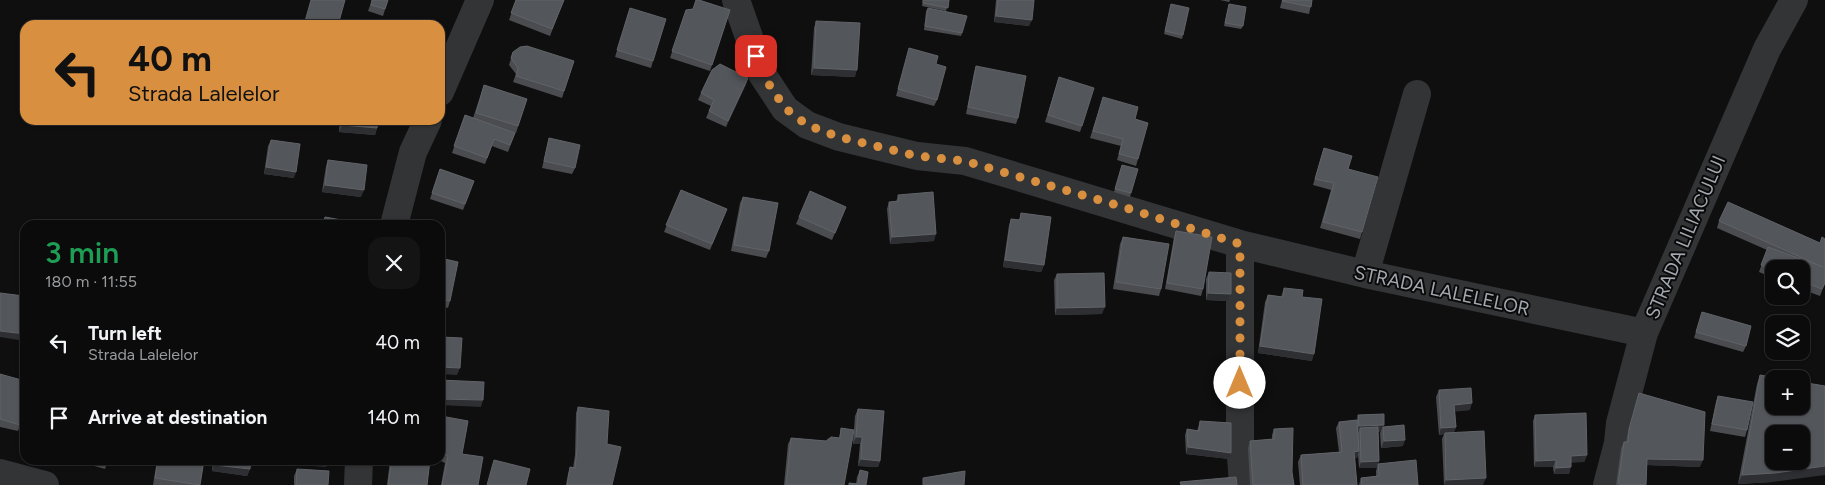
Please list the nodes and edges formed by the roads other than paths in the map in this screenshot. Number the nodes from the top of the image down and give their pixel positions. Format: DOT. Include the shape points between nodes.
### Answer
graph roads {
  1 [pos="480,0"];
  2 [pos="736,0"];
  3 [pos="1794,0"];
  4 [pos="445,80"];
  5 [pos="1417,94"];
  6 [pos="426,125"];
  7 [pos="395,220"];
  8 [pos="1240,244"];
  9 [pos="1365,274"];
  10 [pos="1644,333"];
  11 [pos="359,465"];
  12 [pos="0,473"];
  13 [pos="45,485"];
  14 [pos="358,485"];
  15 [pos="1243,485"];
  16 [pos="1608,485"];
  1 -- 4 [label="street"];
  2 -- 8 [label="street, STRADA LALELELOR" via="762,74 785,108 807,125 839,137 917,156 965,161"];
  3 -- 10 [label="street, STRADA LILIACULUI" via="1767,49"];
  5 -- 9 [label="street"];
  6 -- 7 [label="street" via="413,152"];
  8 -- 9 [label="street, STRADA LALELELOR"];
  8 -- 15 [label="street"];
  9 -- 10 [label="street, STRADA LALELELOR"];
  10 -- 16 [label="street, STRADA LILIACULUI" via="1620,423"];
  11 -- 14 [label="street"];
  12 -- 13 [label="street"];
}
